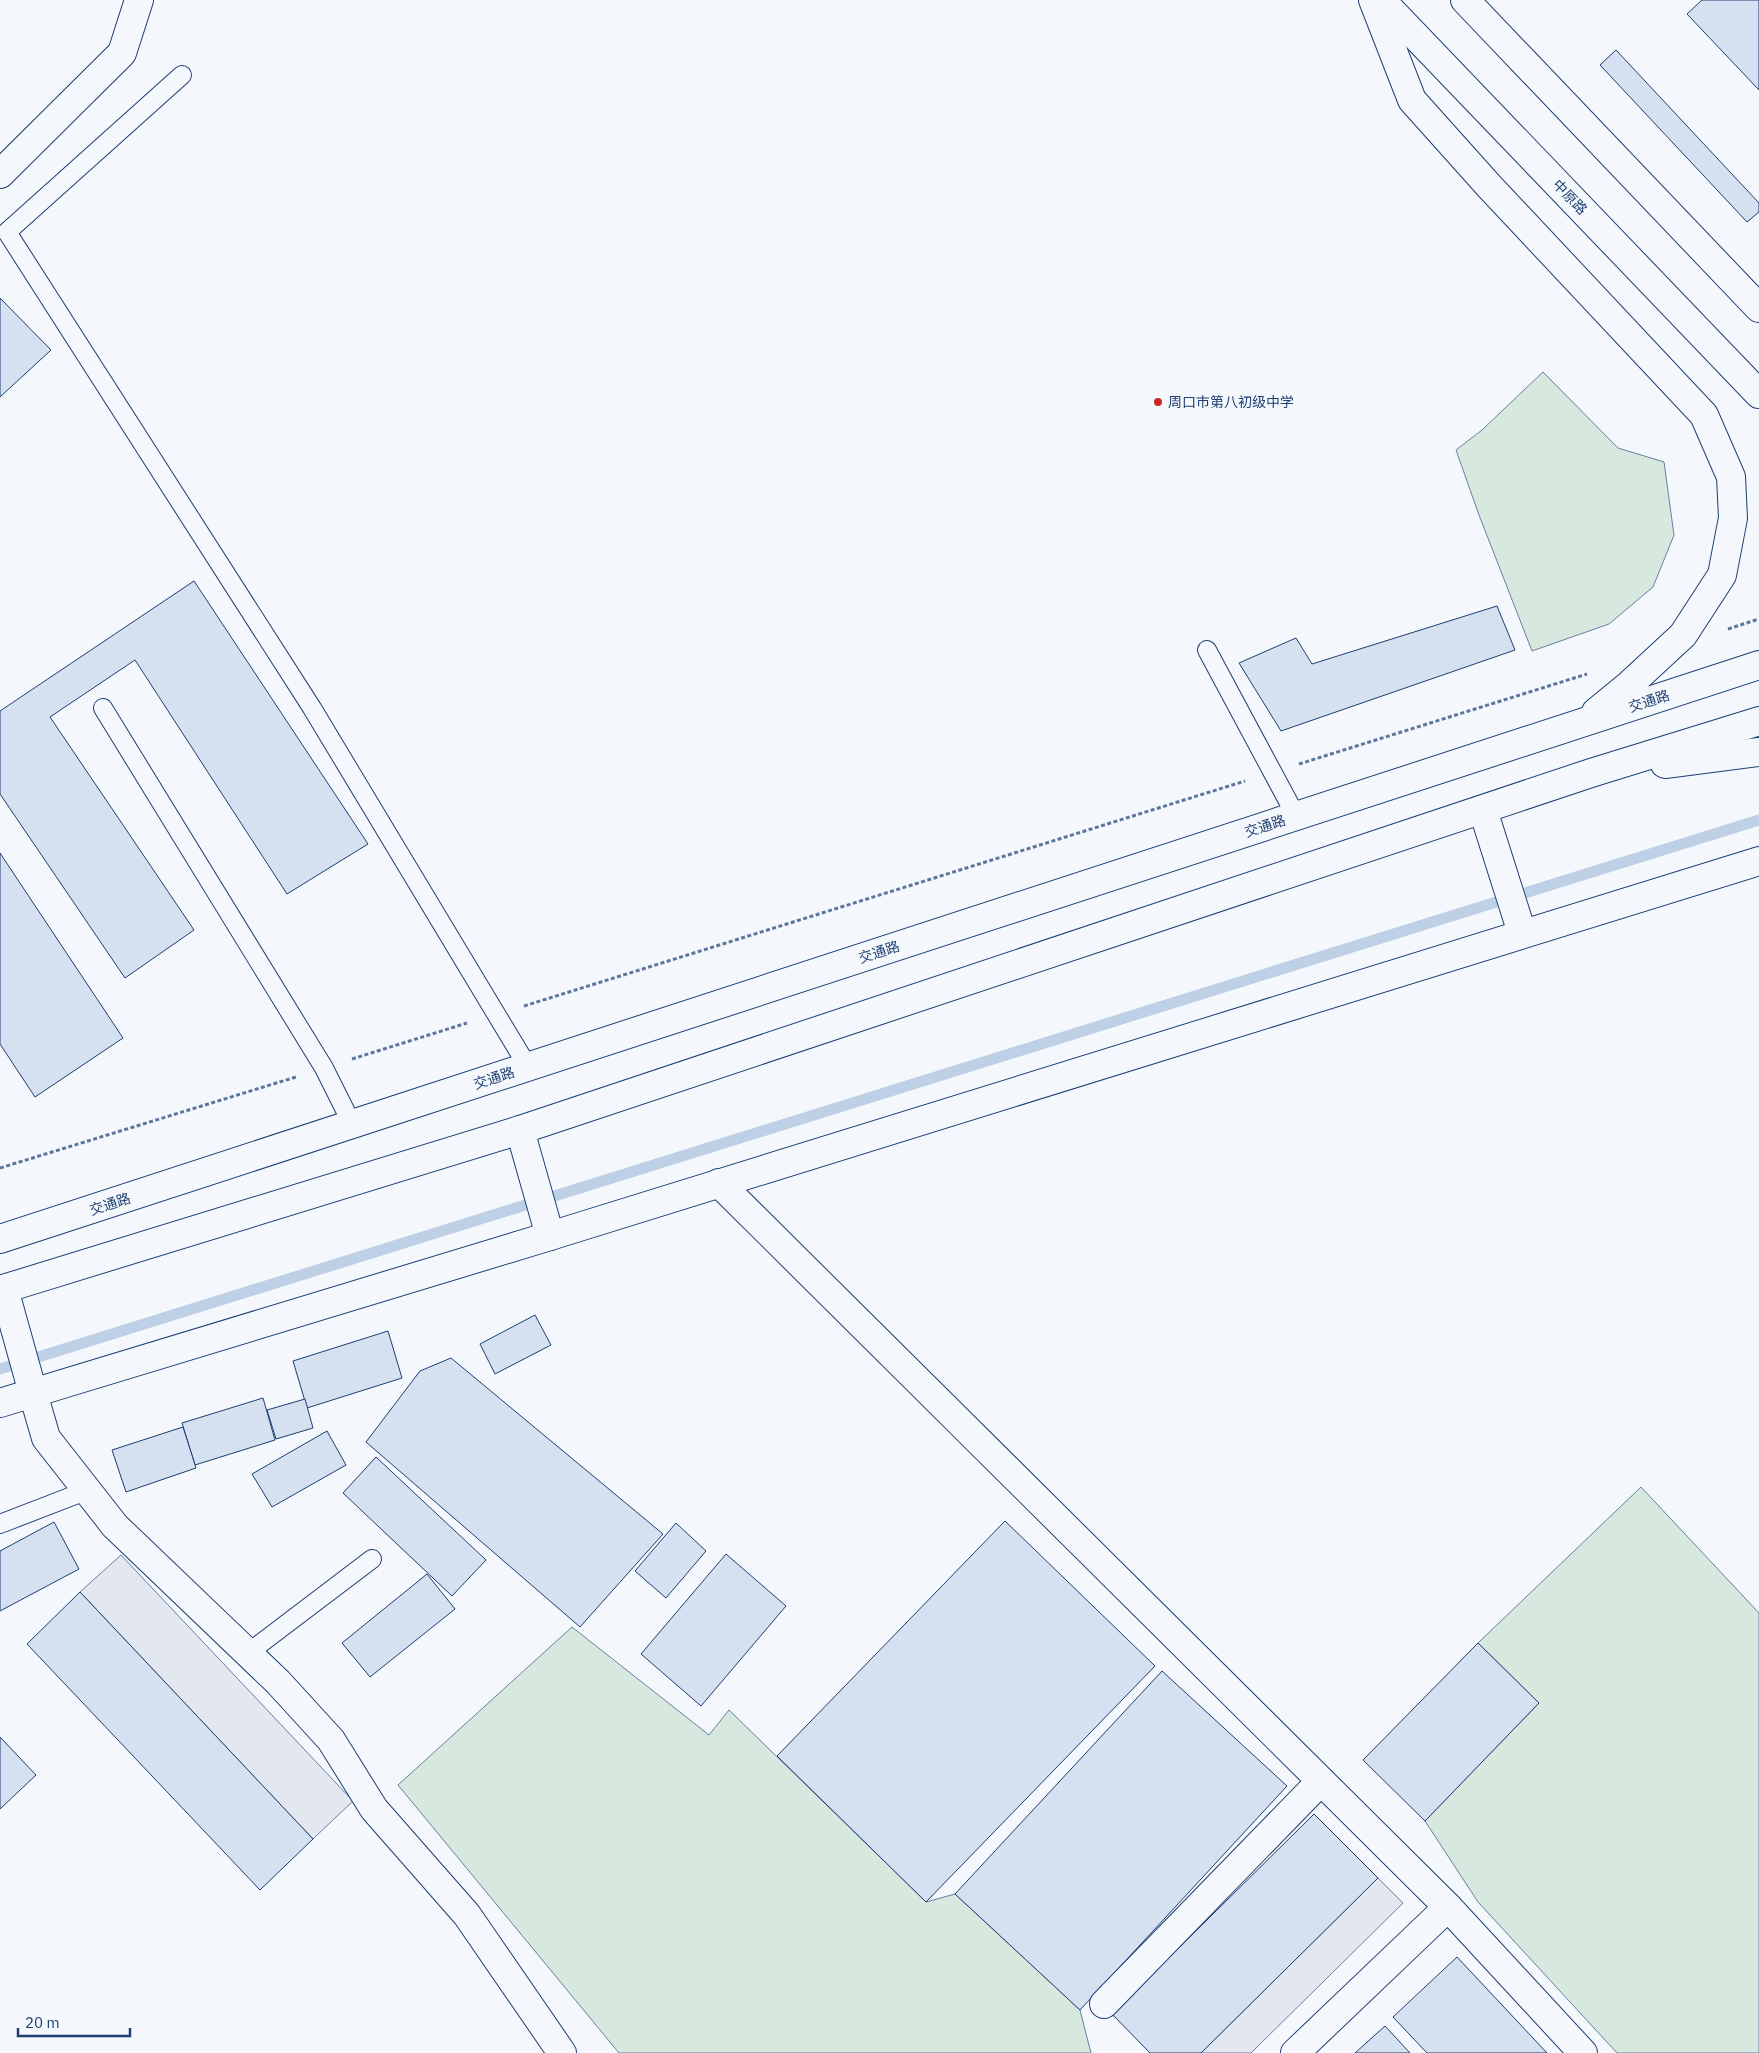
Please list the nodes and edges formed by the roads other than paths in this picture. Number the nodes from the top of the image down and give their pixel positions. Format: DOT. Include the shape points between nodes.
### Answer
graph roads {
  1 [pos="139,0"];
  2 [pos="1373,0"];
  3 [pos="1381,0"];
  4 [pos="1465,0"];
  5 [pos="182,75"];
  6 [pos="0,174"];
  7 [pos="1700,246"];
  8 [pos="1759,290"];
  9 [pos="1759,308"];
  10 [pos="1759,394"];
  11 [pos="1207,650"];
  12 [pos="1759,665"];
  13 [pos="102,708"];
  14 [pos="1759,721"];
  15 [pos="1583,723"];
  16 [pos="1759,752"];
  17 [pos="1591,774"];
  18 [pos="1483,810"];
  19 [pos="1296,816"];
  20 [pos="1759,860"];
  21 [pos="1522,933"];
  22 [pos="528,1067"];
  23 [pos="352,1124"];
  24 [pos="520,1130"];
  25 [pos="719,1183"];
  26 [pos="550,1236"];
  27 [pos="0,1239"];
  28 [pos="2,1290"];
  29 [pos="33,1393"];
  30 [pos="0,1403"];
  31 [pos="88,1490"];
  32 [pos="0,1524"];
  33 [pos="372,1559"];
  34 [pos="248,1653"];
  35 [pos="1320,1781"];
  36 [pos="1448,1907"];
  37 [pos="1104,2004"];
  38 [pos="562,2053"];
  39 [pos="1295,2053"];
  40 [pos="1583,2053"];
  1 -- 6 [label="main road" via="122,53"];
  2 -- 15 [label="main road" via="1412,100 1704,415 1731,477 1733,518 1722,575 1683,635"];
  3 -- 10 [label="main road, 中原路"];
  4 -- 7 [label="main road"];
  5 -- 22 [label="lane" via="7,232 312,708"];
  7 -- 8 [label="main road"];
  7 -- 9 [label="main road"];
  11 -- 19 [label="lane"];
  12 -- 15 [label="main road, 交通路"];
  13 -- 23 [label="lane" via="324,1068"];
  14 -- 17 [label="main road"];
  15 -- 19 [label="main road, 交通路"];
  16 -- 17 [label="main road"];
  17 -- 18 [label="main road"];
  18 -- 21 [label="main road"];
  18 -- 24 [label="main road"];
  19 -- 22 [label="main road, 交通路"];
  20 -- 21 [label="main road"];
  21 -- 25 [label="main road"];
  22 -- 23 [label="main road, 交通路"];
  23 -- 27 [label="main road, 交通路"];
  24 -- 26 [label="main road"];
  24 -- 28 [label="main road"];
  25 -- 26 [label="main road"];
  25 -- 35 [label="main road"];
  26 -- 29 [label="main road"];
  28 -- 29 [label="main road"];
  29 -- 30 [label="main road"];
  29 -- 31 [label="main road" via="46,1438"];
  31 -- 32 [label="lane"];
  31 -- 34 [label="main road" via="115,1526"];
  33 -- 34 [label="lane"];
  34 -- 38 [label="main road" via="330,1740 374,1809 467,1914"];
  35 -- 36 [label="main road"];
  35 -- 37 [label="main road"];
  36 -- 39 [label="main road"];
  36 -- 40 [label="main road"];
}
